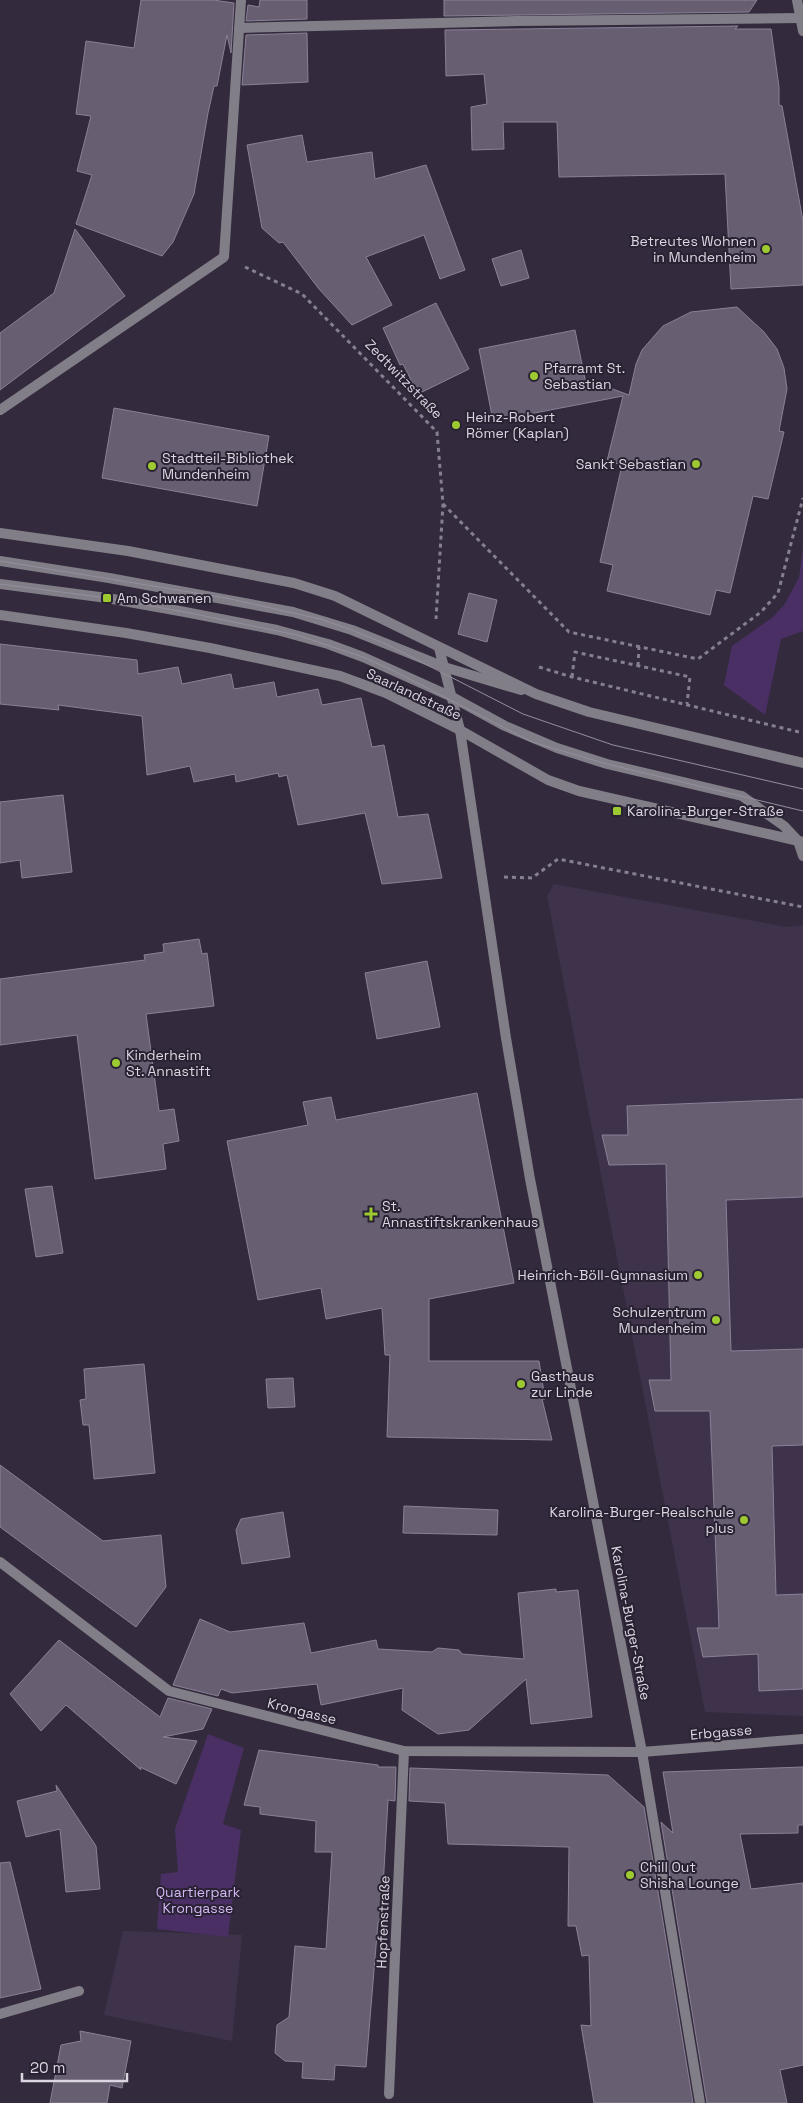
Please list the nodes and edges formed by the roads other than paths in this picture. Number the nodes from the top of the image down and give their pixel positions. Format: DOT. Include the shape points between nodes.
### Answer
graph roads {
  1 [pos="241,0"];
  2 [pos="797,0"];
  3 [pos="800,18"];
  4 [pos="239,28"];
  5 [pos="803,31"];
  6 [pos="0,410"];
  7 [pos="0,533"];
  8 [pos="0,561"];
  9 [pos="0,584"];
  10 [pos="0,615"];
  11 [pos="439,648"];
  12 [pos="444,667"];
  13 [pos="536,694"];
  14 [pos="452,696"];
  15 [pos="460,730"];
  16 [pos="803,763"];
  17 [pos="800,842"];
  18 [pos="803,856"];
  19 [pos="0,1562"];
  20 [pos="803,1739"];
  21 [pos="404,1751"];
  22 [pos="642,1752"];
  23 [pos="79,1991"];
  24 [pos="0,2014"];
  25 [pos="389,2094"];
  26 [pos="700,2103"];
  1 -- 4 [label="street"];
  2 -- 3 [label="street"];
  3 -- 4 [label="street"];
  3 -- 5 [label="street"];
  4 -- 6 [label="street" via="224,257"];
  7 -- 11 [label="street" via="128,551 294,583 335,596"];
  8 -- 12 [label="street" via="119,579 293,612 352,630"];
  9 -- 14 [label="street" via="107,598 297,635 363,657"];
  10 -- 15 [label="street, Saarlandstraße" via="210,648 340,676 386,693"];
  11 -- 12 [label="street, Karolina-Burger-Straße"];
  11 -- 13 [label="street"];
  12 -- 13 [label="street"];
  12 -- 14 [label="street, Karolina-Burger-Straße"];
  13 -- 16 [label="street" via="589,712"];
  14 -- 15 [label="street, Karolina-Burger-Straße"];
  14 -- 17 [label="street" via="505,726 557,748 607,764 742,796 784,826"];
  15 -- 17 [label="street, Saarlandstraße" via="548,780 579,791"];
  15 -- 22 [label="street, Karolina-Burger-Straße" via="530,1179"];
  17 -- 18 [label="street"];
  19 -- 21 [label="street, Krongasse" via="169,1691"];
  20 -- 22 [label="street, Erbgasse"];
  21 -- 22 [label="street, Krongasse"];
  21 -- 25 [label="street, Hopfenstraße"];
  22 -- 26 [label="street, Karolina-Burger-Straße"];
  23 -- 24 [label="street"];
}
